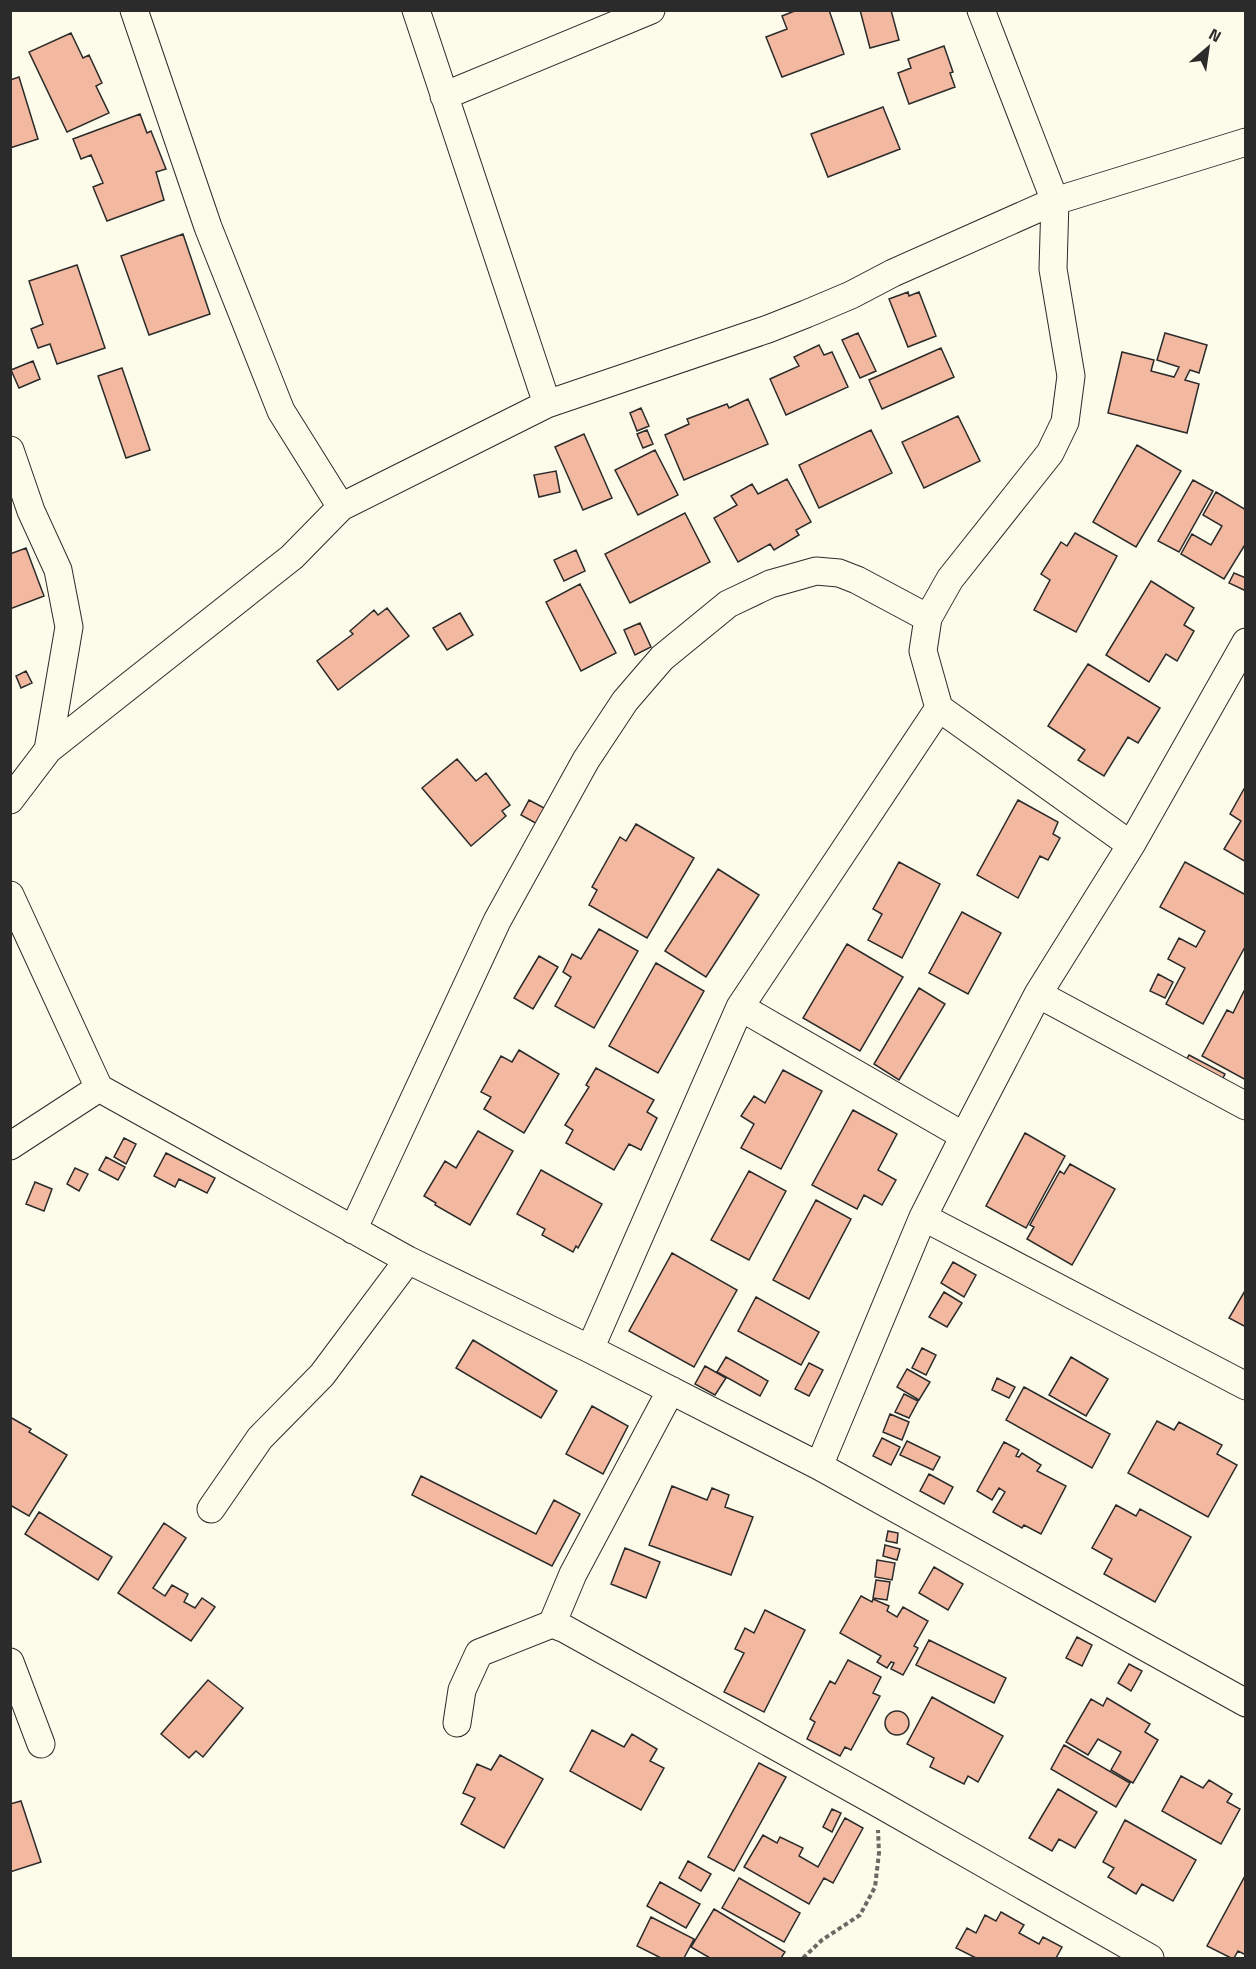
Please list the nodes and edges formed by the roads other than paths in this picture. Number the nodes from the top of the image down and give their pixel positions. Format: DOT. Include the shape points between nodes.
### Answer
graph roads {
  1 [pos="134,10"];
  2 [pos="416,10"];
  3 [pos="651,10"];
  4 [pos="981,10"];
  5 [pos="444,96"];
  6 [pos="1245,142"];
  7 [pos="1055,201"];
  8 [pos="547,404"];
  9 [pos="10,450"];
  10 [pos="341,507"];
  11 [pos="928,618"];
  12 [pos="1245,642"];
  13 [pos="939,708"];
  14 [pos="48,750"];
  15 [pos="10,800"];
  16 [pos="1131,845"];
  17 [pos="10,895"];
  18 [pos="1038,994"];
  19 [pos="740,1007"];
  20 [pos="99,1088"];
  21 [pos="1245,1106"];
  22 [pos="964,1136"];
  23 [pos="10,1146"];
  24 [pos="922,1217"];
  25 [pos="353,1230"];
  26 [pos="408,1260"];
  27 [pos="591,1349"];
  28 [pos="1245,1386"];
  29 [pos="671,1390"];
  30 [pos="819,1466"];
  31 [pos="211,1509"];
  32 [pos="552,1624"];
  33 [pos="10,1662"];
  34 [pos="1245,1703"];
  35 [pos="457,1723"];
  36 [pos="41,1744"];
  37 [pos="1150,1959"];
  1 -- 10 [label="street" via="208,227 281,411"];
  2 -- 5 [label="street"];
  3 -- 5 [label="street"];
  4 -- 7 [label="street"];
  5 -- 8 [label="street"];
  6 -- 7 [label="street"];
  7 -- 8 [label="street" via="796,318"];
  7 -- 11 [label="street" via="1053,269 1071,376 1065,422 1050,453 950,579"];
  8 -- 10 [label="street"];
  9 -- 14 [label="street" via="31,511 58,570 69,627"];
  10 -- 14 [label="street" via="292,557"];
  11 -- 13 [label="street" via="922,651"];
  11 -- 25 [label="street" via="857,580 816,571 770,584 728,604 662,658 625,701 586,760 508,901"];
  12 -- 16 [label="street"];
  13 -- 16 [label="street"];
  13 -- 19 [label="street"];
  14 -- 15 [label="street"];
  16 -- 18 [label="street"];
  17 -- 20 [label="street"];
  18 -- 21 [label="street"];
  18 -- 22 [label="street"];
  19 -- 22 [label="street"];
  19 -- 27 [label="street"];
  20 -- 23 [label="street"];
  20 -- 25 [label="street"];
  22 -- 24 [label="street"];
  24 -- 28 [label="street"];
  24 -- 30 [label="street"];
  25 -- 26 [label="street"];
  26 -- 27 [label="street"];
  26 -- 31 [label="street" via="322,1375 260,1438"];
  27 -- 29 [label="street"];
  29 -- 30 [label="street"];
  29 -- 32 [label="street" via="573,1574"];
  30 -- 34 [label="street"];
  32 -- 35 [label="street" via="479,1653 462,1690"];
  32 -- 37 [label="street" via="652,1676"];
  33 -- 36 [label="street"];
}
